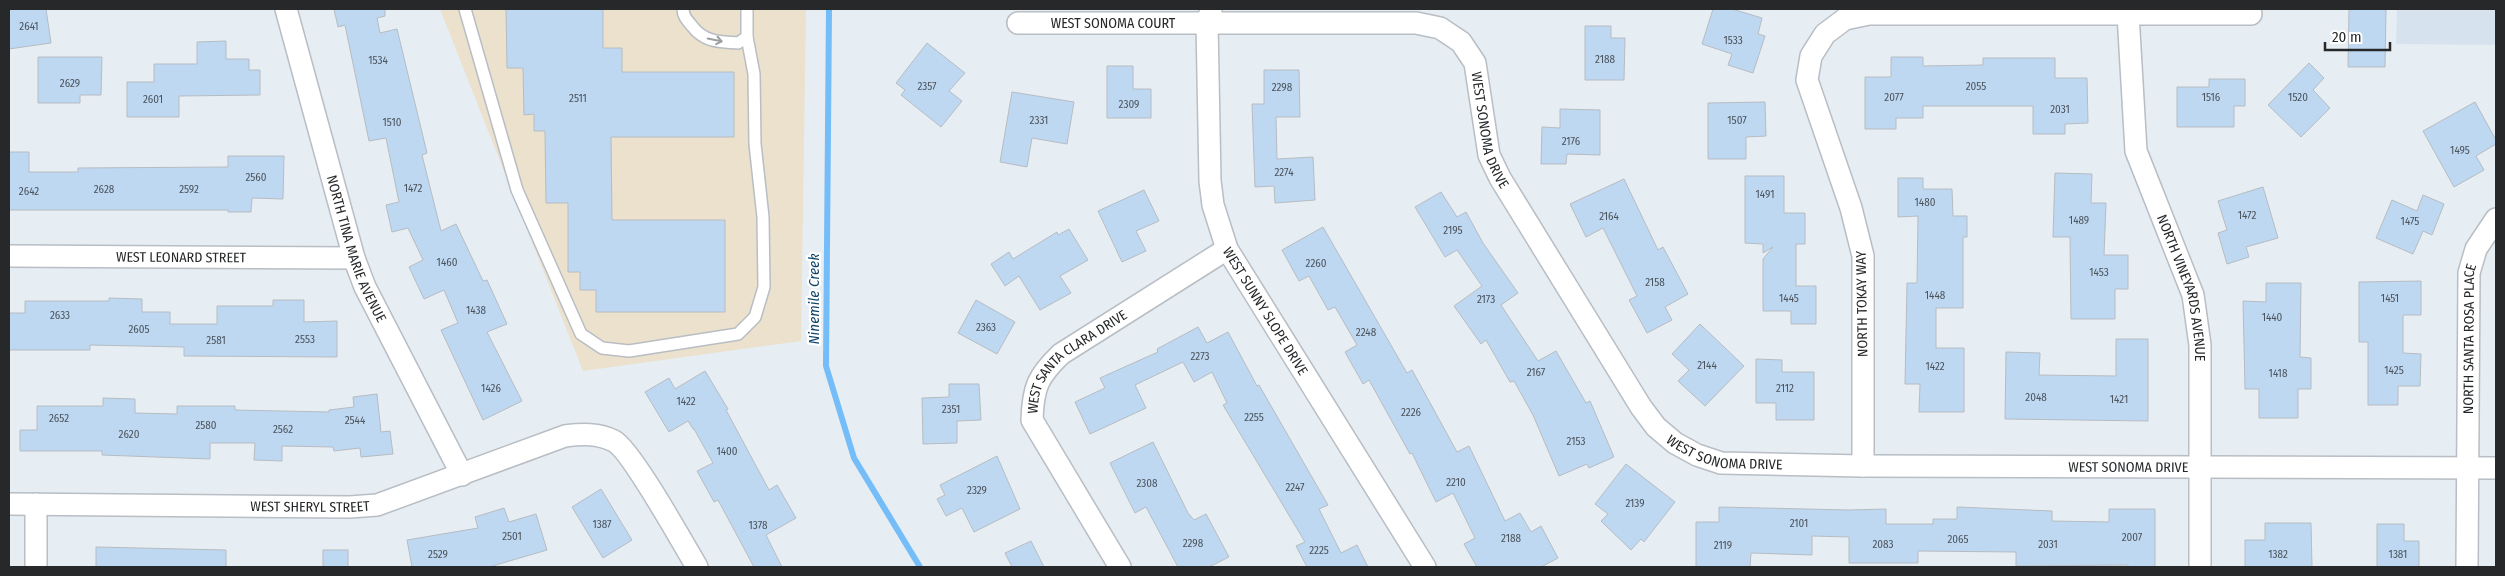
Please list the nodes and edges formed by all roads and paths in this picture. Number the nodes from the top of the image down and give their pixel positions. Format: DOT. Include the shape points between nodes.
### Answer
graph roads {
  1 [pos="286,9"];
  2 [pos="464,9"];
  3 [pos="683,9"];
  4 [pos="747,9"];
  5 [pos="2128,10"];
  6 [pos="1207,13"];
  7 [pos="2251,14"];
  8 [pos="1018,23"];
  9 [pos="747,37"];
  10 [pos="2496,219"];
  11 [pos="1227,249"];
  12 [pos="9,256"];
  13 [pos="354,258"];
  14 [pos="1863,466"];
  15 [pos="2200,467"];
  16 [pos="2467,468"];
  17 [pos="2496,468"];
  18 [pos="462,475"];
  19 [pos="9,504"];
  20 [pos="36,504"];
  21 [pos="36,567"];
  22 [pos="697,567"];
  23 [pos="1120,567"];
  24 [pos="1425,567"];
  25 [pos="2200,567"];
  26 [pos="2467,567"];
  1 -- 13 [label="street, NORTH TINA MARIE AVENUE"];
  2 -- 9 [label="lane" via="517,190 581,334 602,348 629,351 738,334 755,318 764,287 763,217 755,144 754,74"];
  3 -- 9 [label="lane, one-way" via="683,16 699,35 713,42 738,43"];
  4 -- 9 [label="lane"];
  5 -- 7 [label="street"];
  5 -- 14 [label="street, NORTH TOKAY WAY" via="1869,14 1845,20 1825,34 1811,56 1807,80 1851,208 1863,256"];
  5 -- 15 [label="street, NORTH VINEYARDS AVENUE" via="2136,151 2185,271 2198,320"];
  6 -- 8 [label="street, WEST SONOMA COURT"];
  6 -- 11 [label="street, WEST SUNNY SLOPE DRIVE" via="1210,180 1213,205"];
  6 -- 14 [label="street, WEST SONOMA DRIVE" via="1416,23 1440,28 1461,42 1475,63 1489,155 1500,178 1640,407 1656,426 1697,456 1721,463"];
  10 -- 16 [label="street, NORTH SANTA ROSA PLACE" via="2476,249 2469,273"];
  11 -- 23 [label="street, WEST SANTA CLARA DRIVE" via="1061,354 1043,371 1032,394 1032,420"];
  11 -- 24 [label="street, WEST SUNNY SLOPE DRIVE"];
  12 -- 13 [label="street, WEST LEONARD STREET"];
  13 -- 18 [label="street, NORTH TINA MARIE AVENUE" via="365,287"];
  14 -- 15 [label="street, WEST SONOMA DRIVE"];
  15 -- 16 [label="street, WEST SONOMA DRIVE"];
  15 -- 25 [label="street, NORTH VINEYARDS AVENUE"];
  16 -- 17 [label="street, WEST SONOMA DRIVE"];
  16 -- 26 [label="street, NORTH SANTA ROSA PLACE"];
  18 -- 20 [label="street, WEST SHERYL STREET" via="377,505 350,507"];
  18 -- 22 [label="street, WEST SHERYL STREET" via="565,436 583,434 616,442 632,462"];
  19 -- 20 [label="street, WEST SHERYL STREET"];
  20 -- 21 [label="street"];
}
